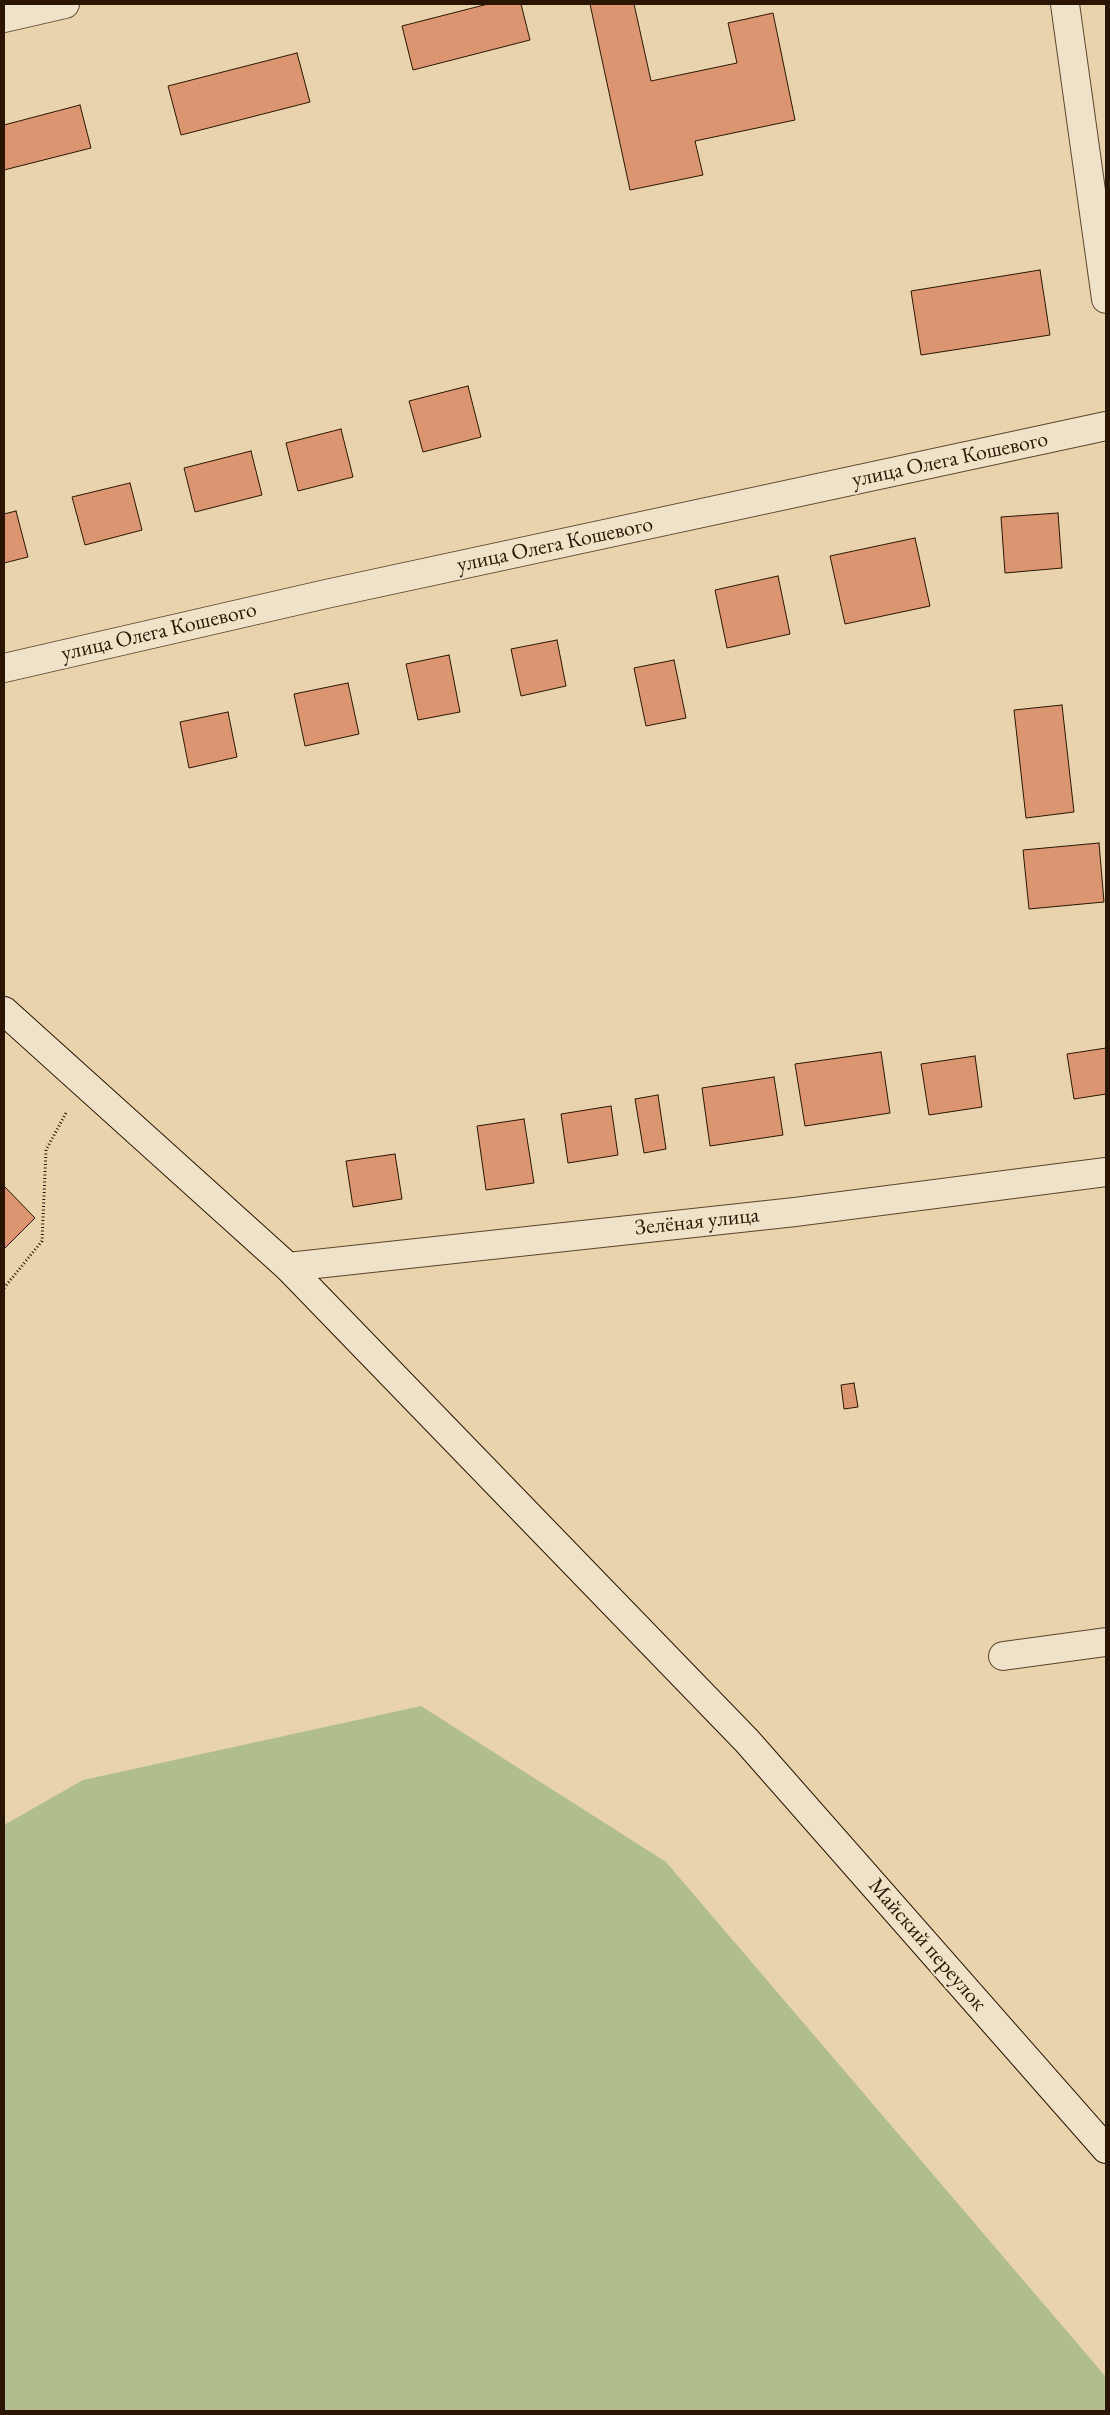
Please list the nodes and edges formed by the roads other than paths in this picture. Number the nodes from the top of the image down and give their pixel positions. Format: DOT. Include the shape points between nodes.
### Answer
graph roads {
  1 [pos="65,4"];
  2 [pos="1065,4"];
  3 [pos="4,18"];
  4 [pos="1106,299"];
  5 [pos="1106,426"];
  6 [pos="4,668"];
  7 [pos="4,1011"];
  8 [pos="1106,1172"];
  9 [pos="288,1266"];
  10 [pos="1106,1642"];
  11 [pos="1003,1656"];
  12 [pos="1106,2149"];
  1 -- 3 [label="street"];
  2 -- 4 [label="street"];
  5 -- 6 [label="street, улица Олега Кошевого" via="326,594"];
  7 -- 9 [label="street, Майский переулок"];
  8 -- 9 [label="street, Зелёная улица" via="795,1212"];
  9 -- 12 [label="street, Майский переулок" via="747,1740"];
  10 -- 11 [label="street"];
}
